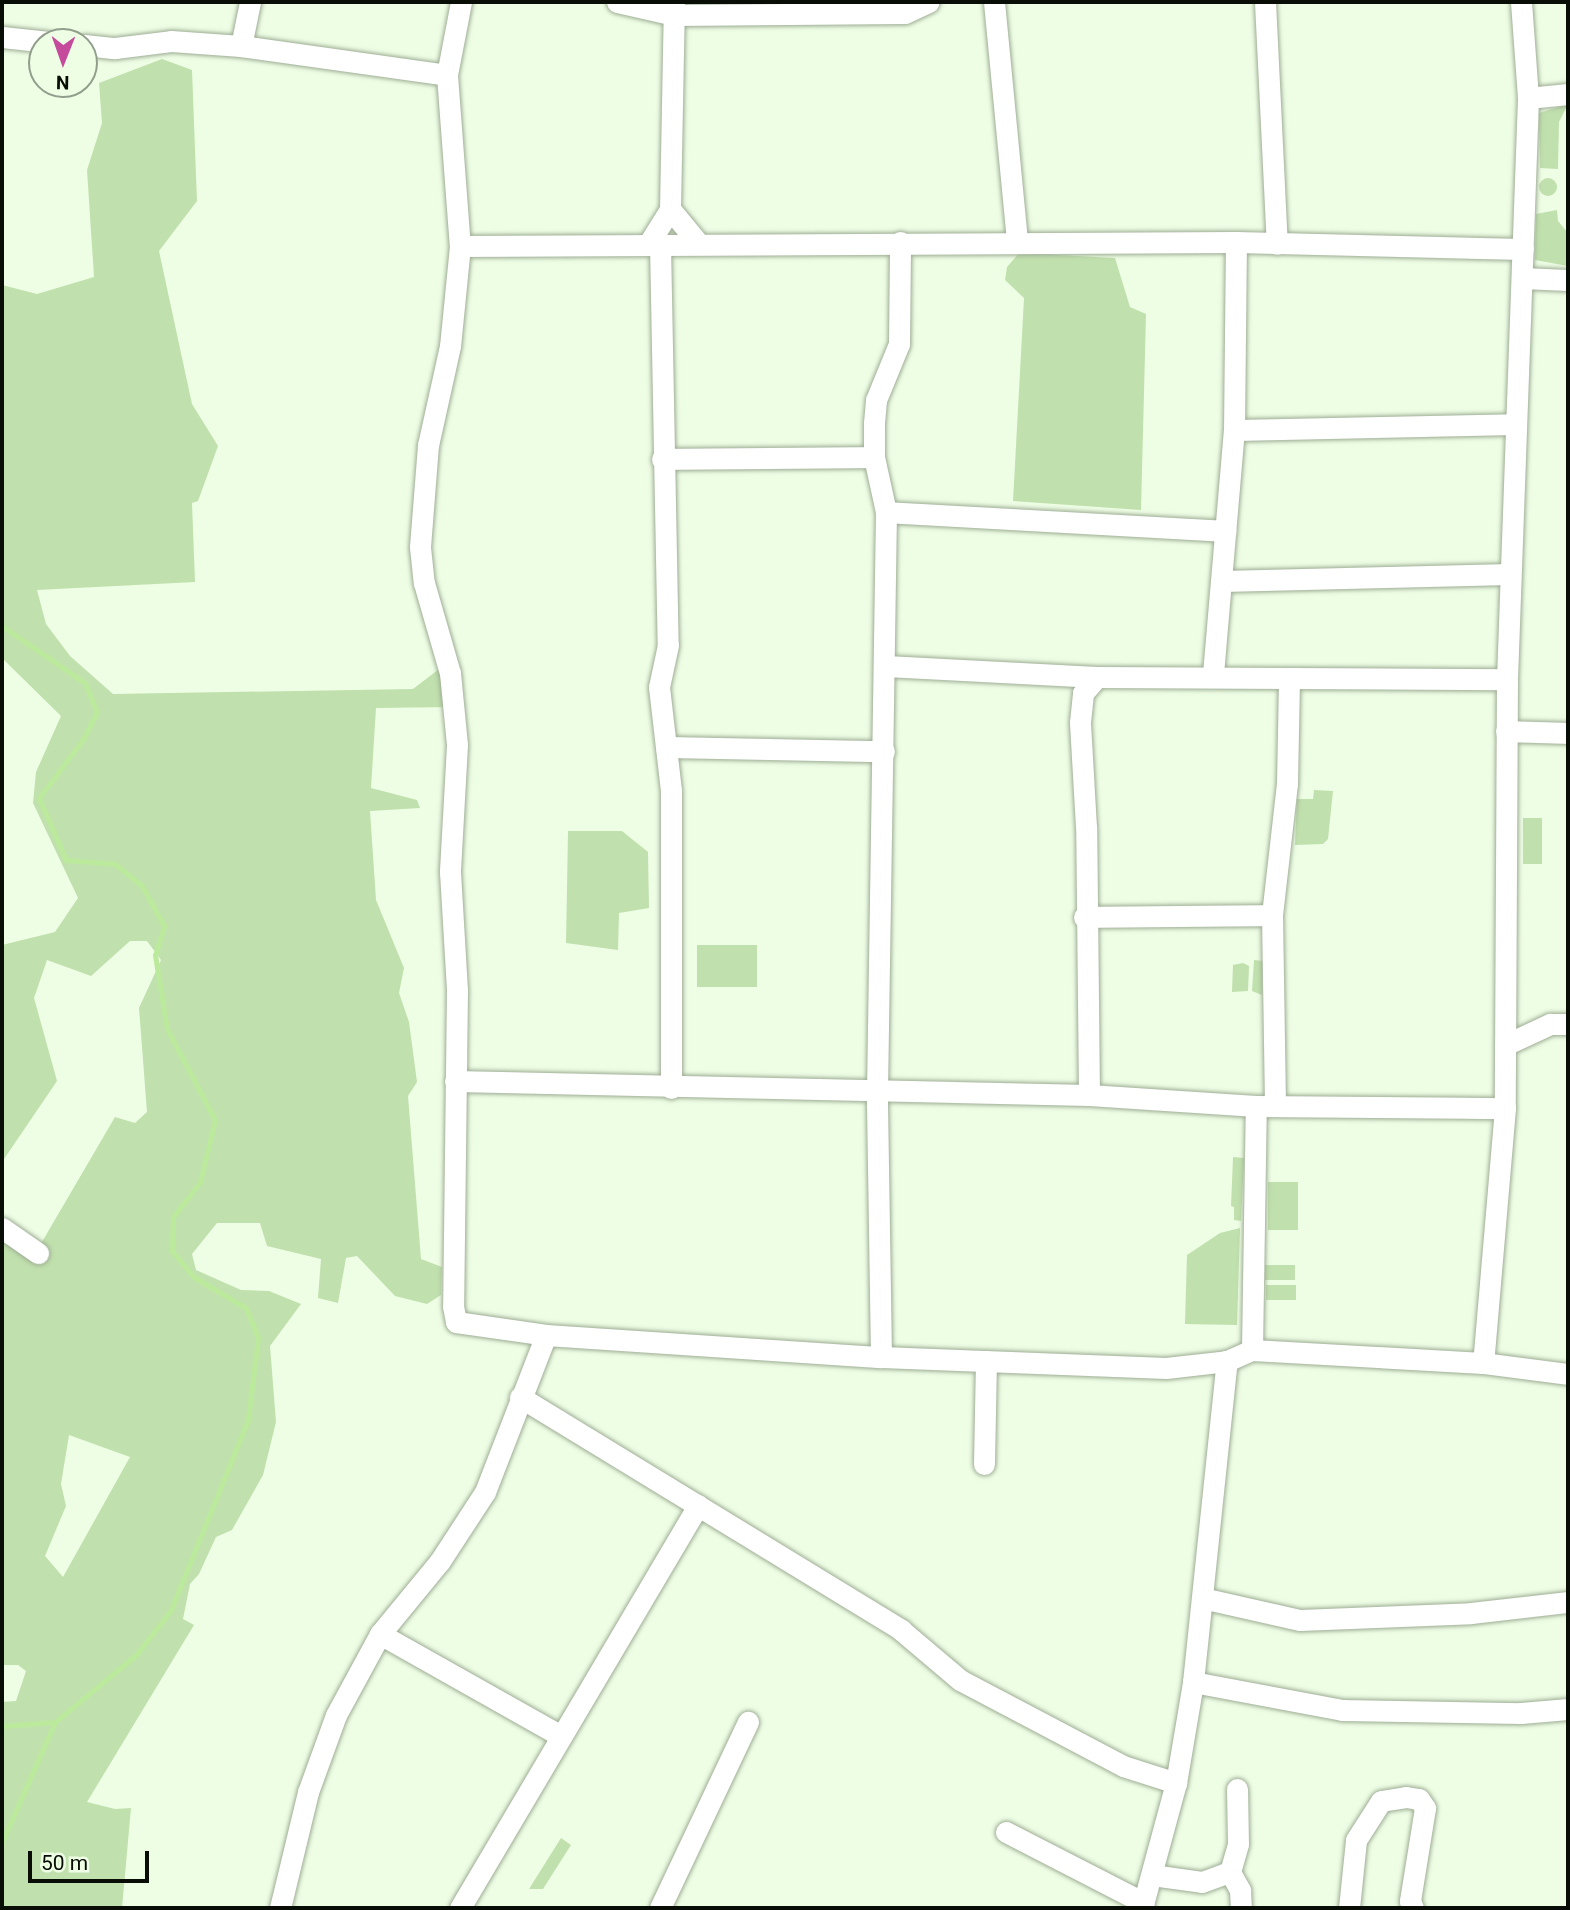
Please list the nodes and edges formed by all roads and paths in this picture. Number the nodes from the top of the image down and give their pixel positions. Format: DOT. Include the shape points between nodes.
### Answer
graph roads {
  1 [pos="250,2"];
  2 [pos="461,2"];
  3 [pos="617,2"];
  4 [pos="929,2"];
  5 [pos="994,2"];
  6 [pos="1265,2"];
  7 [pos="1521,2"];
  8 [pos="674,8"];
  9 [pos="2,37"];
  10 [pos="28,40"];
  11 [pos="98,46"];
  12 [pos="241,46"];
  13 [pos="447,75"];
  14 [pos="1568,94"];
  15 [pos="1528,98"];
  16 [pos="670,209"];
  17 [pos="900,242"];
  18 [pos="1017,242"];
  19 [pos="1236,242"];
  20 [pos="654,244"];
  21 [pos="699,244"];
  22 [pos="1277,244"];
  23 [pos="460,246"];
  24 [pos="1523,250"];
  25 [pos="1522,278"];
  26 [pos="1568,280"];
  27 [pos="1516,424"];
  28 [pos="1234,430"];
  29 [pos="874,457"];
  30 [pos="662,459"];
  31 [pos="886,512"];
  32 [pos="1225,531"];
  33 [pos="1510,574"];
  34 [pos="1222,581"];
  35 [pos="886,666"];
  36 [pos="1213,674"];
  37 [pos="1097,677"];
  38 [pos="1289,678"];
  39 [pos="1507,679"];
  40 [pos="1506,731"];
  41 [pos="1568,733"];
  42 [pos="666,747"];
  43 [pos="884,751"];
  44 [pos="1272,915"];
  45 [pos="1084,917"];
  46 [pos="1568,1024"];
  47 [pos="1505,1045"];
  48 [pos="455,1081"];
  49 [pos="671,1088"];
  50 [pos="877,1092"];
  51 [pos="1089,1096"];
  52 [pos="1265,1106"];
  53 [pos="1505,1108"];
  54 [pos="2,1228"];
  55 [pos="37,1253"];
  56 [pos="546,1335"];
  57 [pos="1252,1350"];
  58 [pos="881,1357"];
  59 [pos="986,1361"];
  60 [pos="1227,1361"];
  61 [pos="1483,1363"];
  62 [pos="1568,1374"];
  63 [pos="520,1397"];
  64 [pos="984,1464"];
  65 [pos="698,1505"];
  66 [pos="1202,1598"];
  67 [pos="1568,1602"];
  68 [pos="380,1634"];
  69 [pos="1193,1682"];
  70 [pos="1568,1709"];
  71 [pos="748,1722"];
  72 [pos="561,1736"];
  73 [pos="1176,1783"];
  74 [pos="1237,1789"];
  75 [pos="1006,1832"];
  76 [pos="1230,1872"];
  77 [pos="1152,1875"];
  78 [pos="1143,1906"];
  79 [pos="280,1908"];
  80 [pos="460,1908"];
  81 [pos="660,1908"];
  82 [pos="1241,1908"];
  83 [pos="1349,1908"];
  84 [pos="1413,1908"];
  1 -- 12 [label="street"];
  2 -- 13 [label="street"];
  3 -- 8 [label="street"];
  4 -- 8 [label="street" via="905,13"];
  5 -- 18 [label="street"];
  6 -- 22 [label="street"];
  7 -- 15 [label="street"];
  8 -- 16 [label="street"];
  9 -- 10 [label="street"];
  11 -- 12 [label="street" via="171,41"];
  12 -- 13 [label="street"];
  13 -- 23 [label="street"];
  14 -- 15 [label="street"];
  15 -- 24 [label="street"];
  16 -- 20 [label="street"];
  16 -- 21 [label="street"];
  17 -- 18 [label="street"];
  17 -- 21 [label="street"];
  17 -- 29 [label="street" via="899,344 876,400"];
  18 -- 19 [label="street"];
  19 -- 22 [label="street"];
  19 -- 28 [label="street"];
  20 -- 21 [label="street"];
  20 -- 23 [label="street"];
  20 -- 30 [label="street"];
  22 -- 24 [label="street"];
  23 -- 48 [label="street" via="450,346 428,445 421,547 424,583 450,673 456,712 450,872 457,990"];
  24 -- 25 [label="street"];
  25 -- 26 [label="street"];
  25 -- 27 [label="street"];
  27 -- 28 [label="street"];
  27 -- 33 [label="street"];
  28 -- 32 [label="street"];
  29 -- 30 [label="street"];
  29 -- 31 [label="street"];
  30 -- 42 [label="street" via="668,645 659,687"];
  31 -- 32 [label="street"];
  31 -- 35 [label="street"];
  32 -- 34 [label="street"];
  33 -- 34 [label="street"];
  33 -- 39 [label="street"];
  34 -- 36 [label="street"];
  35 -- 37 [label="street"];
  35 -- 43 [label="street"];
  36 -- 37 [label="street"];
  36 -- 38 [label="street"];
  37 -- 45 [label="street" via="1083,692 1080,722 1086,827"];
  38 -- 39 [label="street"];
  38 -- 44 [label="street" via="1287,784"];
  39 -- 40 [label="street"];
  40 -- 41 [label="street"];
  40 -- 47 [label="street"];
  42 -- 43 [label="street"];
  42 -- 49 [label="street" via="671,790"];
  43 -- 50 [label="street"];
  44 -- 45 [label="street"];
  44 -- 52 [label="street"];
  45 -- 51 [label="street"];
  46 -- 47 [label="street" via="1550,1024"];
  47 -- 53 [label="street"];
  48 -- 49 [label="street"];
  48 -- 56 [label="street" via="454,1317 467,1326"];
  49 -- 50 [label="street"];
  50 -- 51 [label="street"];
  50 -- 58 [label="street"];
  51 -- 52 [label="street"];
  52 -- 53 [label="street"];
  52 -- 57 [label="street"];
  53 -- 61 [label="street"];
  54 -- 55 [label="street"];
  56 -- 58 [label="street"];
  56 -- 63 [label="street"];
  57 -- 60 [label="street"];
  57 -- 61 [label="street"];
  58 -- 59 [label="street"];
  59 -- 60 [label="street" via="1166,1368"];
  59 -- 64 [label="street"];
  60 -- 66 [label="street"];
  61 -- 62 [label="street"];
  63 -- 65 [label="street"];
  63 -- 68 [label="street" via="485,1492 440,1561"];
  65 -- 72 [label="street"];
  65 -- 73 [label="street" via="901,1630 960,1680 1122,1766"];
  66 -- 67 [label="street" via="1300,1620 1471,1613"];
  66 -- 69 [label="street"];
  68 -- 72 [label="street"];
  68 -- 79 [label="street" via="335,1715 309,1792"];
  69 -- 70 [label="street" via="1342,1710 1521,1713"];
  69 -- 73 [label="street"];
  71 -- 81 [label="street"];
  72 -- 80 [label="street"];
  73 -- 77 [label="street"];
  74 -- 76 [label="street" via="1238,1844"];
  75 -- 78 [label="street"];
  76 -- 77 [label="street" via="1202,1882"];
  76 -- 82 [label="street" via="1240,1889"];
  77 -- 78 [label="street"];
  83 -- 84 [label="street" via="1356,1840 1381,1801 1406,1797 1419,1800 1425,1808"];
}
